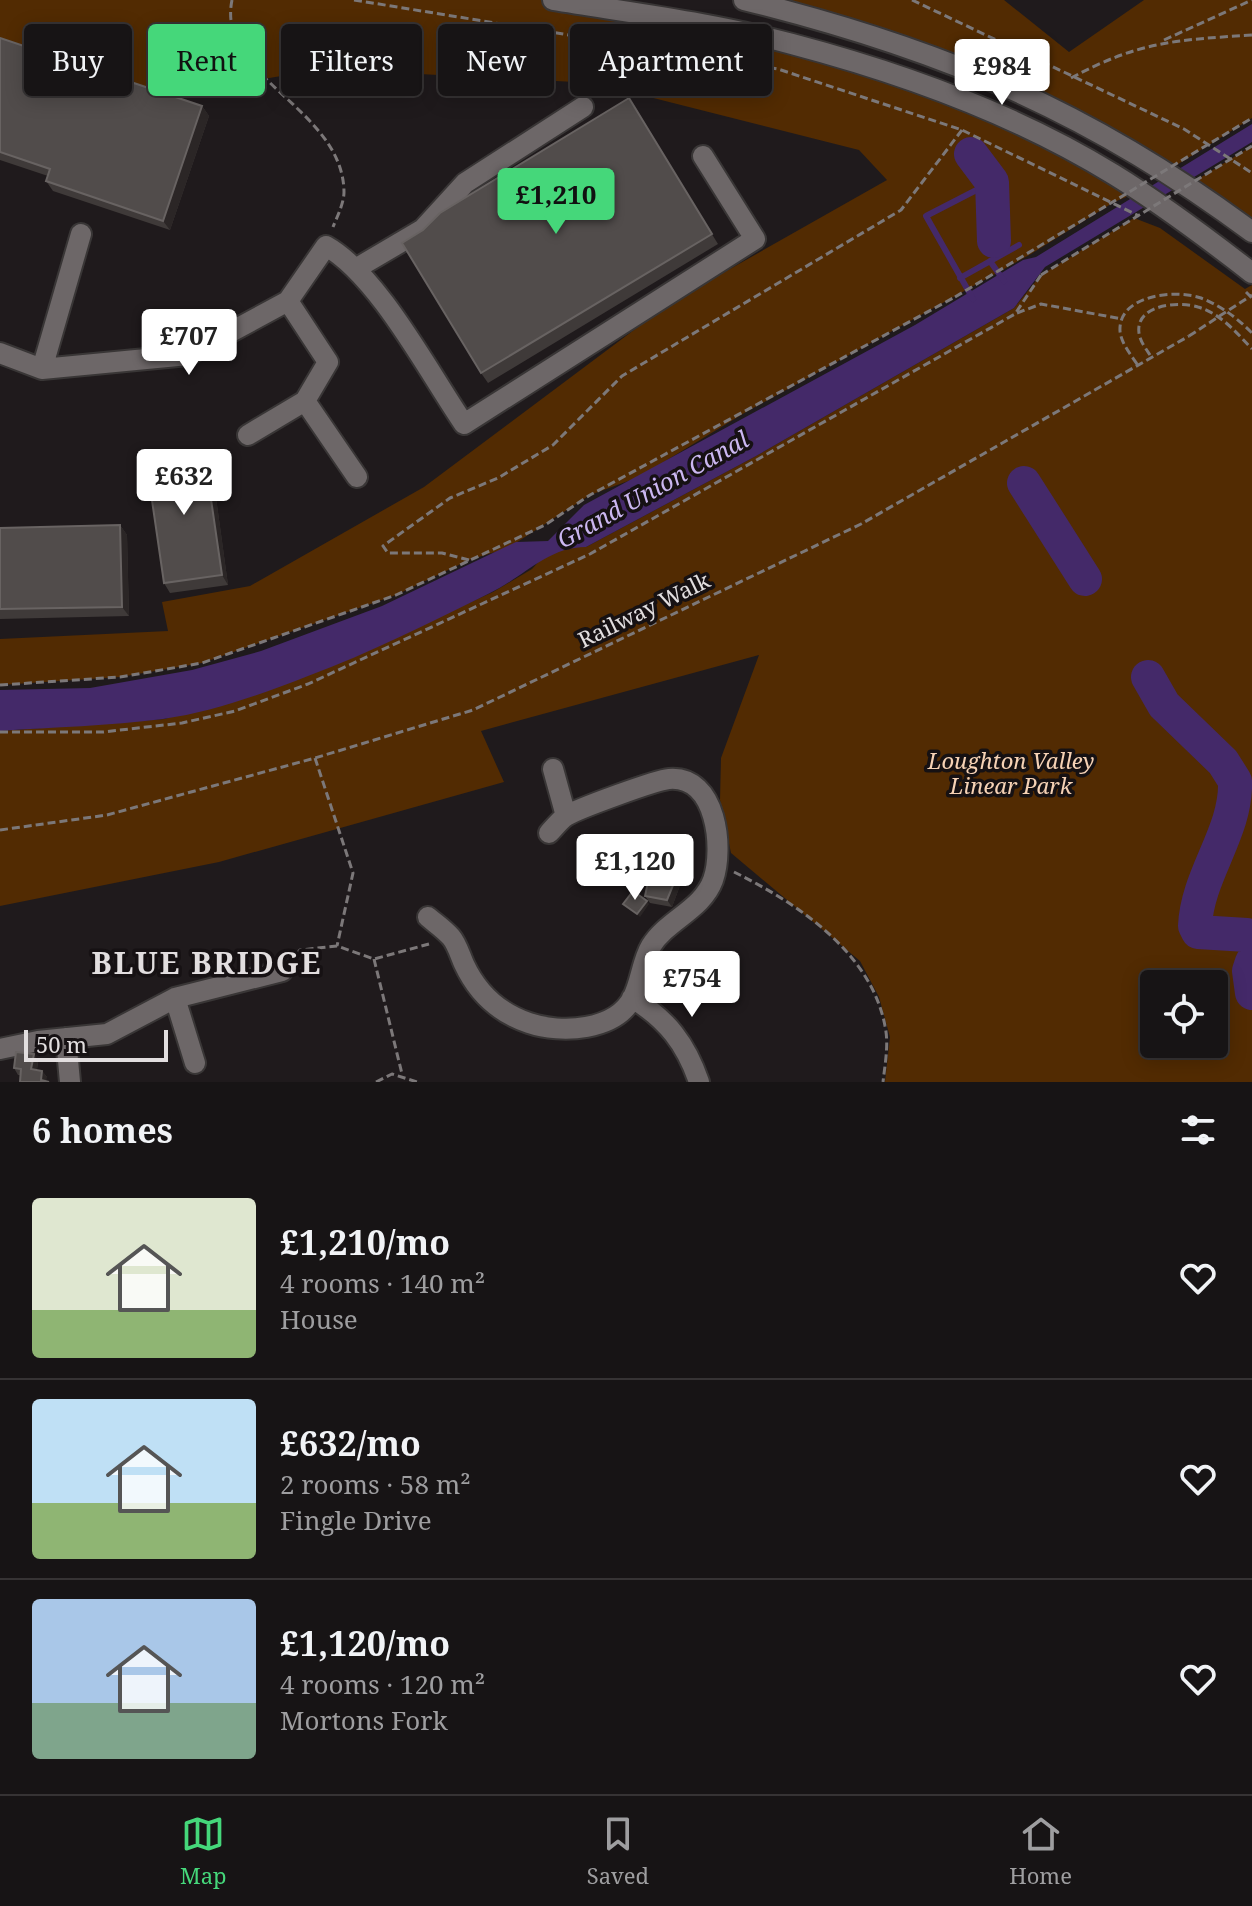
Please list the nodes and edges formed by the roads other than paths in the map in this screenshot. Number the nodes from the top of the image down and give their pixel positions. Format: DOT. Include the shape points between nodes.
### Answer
graph roads {
  1 [pos="553,0"];
  2 [pos="744,0"];
  3 [pos="583,107"];
  4 [pos="703,156"];
  5 [pos="1252,232"];
  6 [pos="81,234"];
  7 [pos="357,268"];
  8 [pos="1245,279"];
  9 [pos="288,301"];
  10 [pos="0,353"];
  11 [pos="42,369"];
  12 [pos="305,401"];
  13 [pos="248,435"];
  14 [pos="357,477"];
  15 [pos="553,769"];
  16 [pos="566,816"];
  17 [pos="549,833"];
  18 [pos="428,917"];
  19 [pos="282,971"];
  20 [pos="175,998"];
  21 [pos="632,998"];
  22 [pos="66,1038"];
  23 [pos="0,1049"];
  24 [pos="195,1063"];
  25 [pos="70,1082"];
  26 [pos="699,1082"];
  1 -- 8 [label="street" via="792,44 930,88 1020,125 1110,172 1181,218"];
  2 -- 5 [label="street" via="833,22 1001,82 1151,161"];
  3 -- 7 [label="street" via="465,183 423,229"];
  4 -- 7 [label="street" via="755,239 464,424"];
  6 -- 11 [label="street"];
  7 -- 9 [label="street" via="326,246"];
  9 -- 11 [label="street" via="188,355"];
  9 -- 12 [label="street" via="328,362"];
  10 -- 11 [label="street"];
  12 -- 13 [label="street"];
  12 -- 14 [label="street"];
  15 -- 16 [label="street"];
  16 -- 17 [label="street"];
  16 -- 21 [label="street" via="670,779 703,796 718,829 718,865 711,884 700,901 653,943"];
  18 -- 21 [label="street" via="452,938 478,989 505,1012 529,1023 586,1027 620,1014"];
  19 -- 20 [label="street"];
  20 -- 22 [label="street" via="107,1034"];
  20 -- 24 [label="street"];
  21 -- 26 [label="street" via="677,1035"];
  22 -- 23 [label="street"];
  22 -- 25 [label="street"];
}
